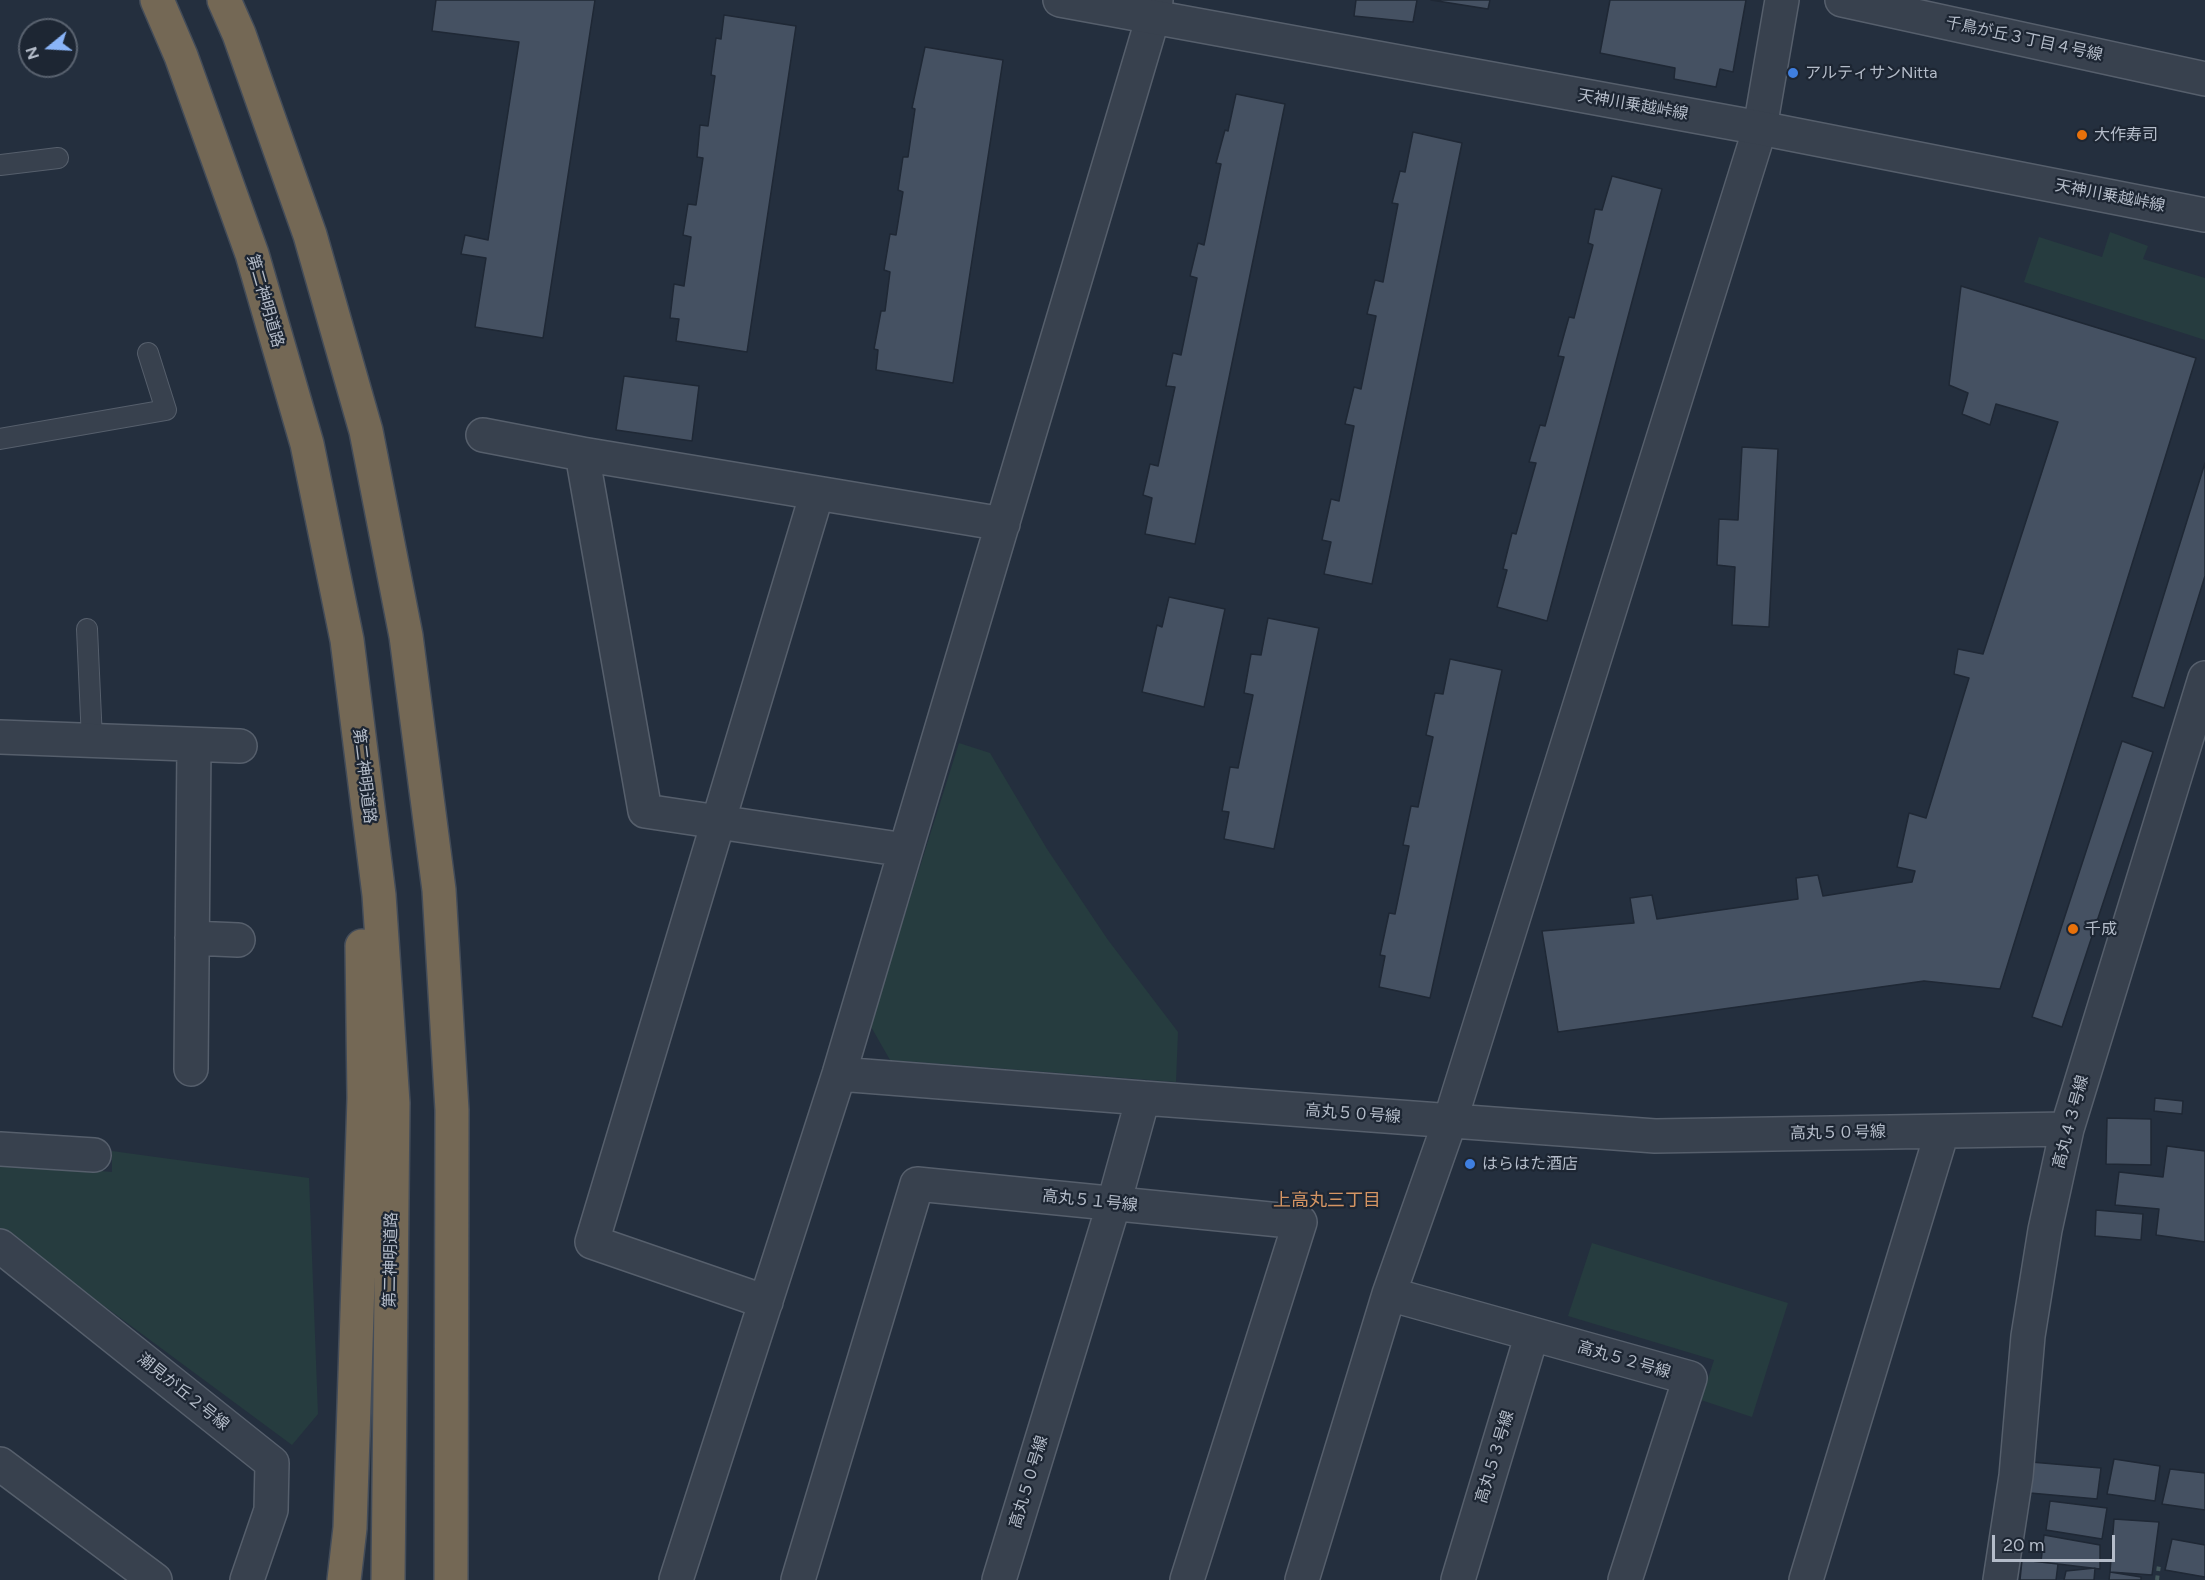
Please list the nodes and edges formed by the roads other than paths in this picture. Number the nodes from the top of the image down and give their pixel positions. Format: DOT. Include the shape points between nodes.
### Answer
graph roads {
  1 [pos="157,0"];
  2 [pos="224,0"];
  3 [pos="1060,0"];
  4 [pos="1782,0"];
  5 [pos="1842,0"];
  6 [pos="1154,9"];
  7 [pos="2205,79"];
  8 [pos="1760,128"];
  9 [pos="58,158"];
  10 [pos="0,165"];
  11 [pos="2205,215"];
  12 [pos="148,353"];
  13 [pos="483,435"];
  14 [pos="0,439"];
  15 [pos="582,454"];
  16 [pos="817,493"];
  17 [pos="1003,524"];
  18 [pos="87,629"];
  19 [pos="347,640"];
  20 [pos="2205,678"];
  21 [pos="0,737"];
  22 [pos="92,740"];
  23 [pos="194,745"];
  24 [pos="240,746"];
  25 [pos="718,822"];
  26 [pos="905,850"];
  27 [pos="192,938"];
  28 [pos="238,940"];
  29 [pos="190,1069"];
  30 [pos="839,1074"];
  31 [pos="1143,1098"];
  32 [pos="1450,1122"];
  33 [pos="2067,1129"];
  34 [pos="1942,1131"];
  35 [pos="0,1149"];
  36 [pos="94,1155"];
  37 [pos="1114,1203"];
  38 [pos="0,1246"];
  39 [pos="1389,1294"];
  40 [pos="766,1302"];
  41 [pos="1532,1334"];
  42 [pos="0,1464"];
  43 [pos="155,1580"];
  44 [pos="247,1580"];
  45 [pos="344,1580"];
  46 [pos="388,1580"];
  47 [pos="451,1580"];
  48 [pos="676,1580"];
  49 [pos="798,1580"];
  50 [pos="999,1580"];
  51 [pos="1187,1580"];
  52 [pos="1302,1580"];
  53 [pos="1458,1580"];
  54 [pos="1625,1580"];
  55 [pos="1806,1580"];
  56 [pos="2000,1580"];
  1 -- 19 [label="highway, 第二神明道路" via="252,254 307,444"];
  2 -- 47 [label="highway" via="316,257 366,431 406,636 439,890 452,1110"];
  3 -- 6 [label="street, 天神川乗越峠線"];
  4 -- 8 [label="street"];
  5 -- 7 [label="street, 千鳥が丘３丁目４号線"];
  6 -- 8 [label="street, 天神川乗越峠線"];
  6 -- 17 [label="street"];
  8 -- 11 [label="street, 天神川乗越峠線"];
  8 -- 32 [label="street"];
  9 -- 10 [label="lane"];
  12 -- 14 [label="lane" via="166,410"];
  13 -- 15 [label="street"];
  15 -- 16 [label="street"];
  15 -- 25 [label="street" via="645,811"];
  16 -- 17 [label="street"];
  16 -- 25 [label="street"];
  17 -- 26 [label="street"];
  18 -- 22 [label="lane"];
  19 -- 45 [label="highway" via="361,874 364,1098 350,1528"];
  19 -- 46 [label="highway, 第二神明道路" via="379,895 393,1103"];
  20 -- 33 [label="street, 高丸４３号線"];
  21 -- 22 [label="street"];
  22 -- 23 [label="street"];
  23 -- 24 [label="street"];
  23 -- 27 [label="street"];
  25 -- 26 [label="street"];
  25 -- 40 [label="street" via="592,1242"];
  26 -- 30 [label="street"];
  27 -- 28 [label="street"];
  27 -- 29 [label="street"];
  30 -- 31 [label="street"];
  30 -- 40 [label="street"];
  31 -- 32 [label="street, 高丸５０号線"];
  31 -- 37 [label="street, 高丸５０号線"];
  32 -- 34 [label="street, 高丸５０号線" via="1655,1136"];
  32 -- 39 [label="street"];
  33 -- 34 [label="street, 高丸５０号線"];
  33 -- 56 [label="street, 高丸４３号線" via="2028,1336 2016,1476"];
  34 -- 55 [label="street"];
  35 -- 36 [label="street"];
  37 -- 49 [label="street, 高丸５１号線" via="917,1184"];
  37 -- 50 [label="street, 高丸５０号線"];
  37 -- 51 [label="street, 高丸５１号線" via="1300,1222"];
  38 -- 44 [label="street, 潮見が丘２号線" via="272,1463 271,1510"];
  39 -- 41 [label="street, 高丸５２号線"];
  39 -- 52 [label="street"];
  40 -- 48 [label="street"];
  41 -- 53 [label="street, 高丸５３号線"];
  41 -- 54 [label="street, 高丸５２号線" via="1690,1378"];
  42 -- 43 [label="street"];
}
